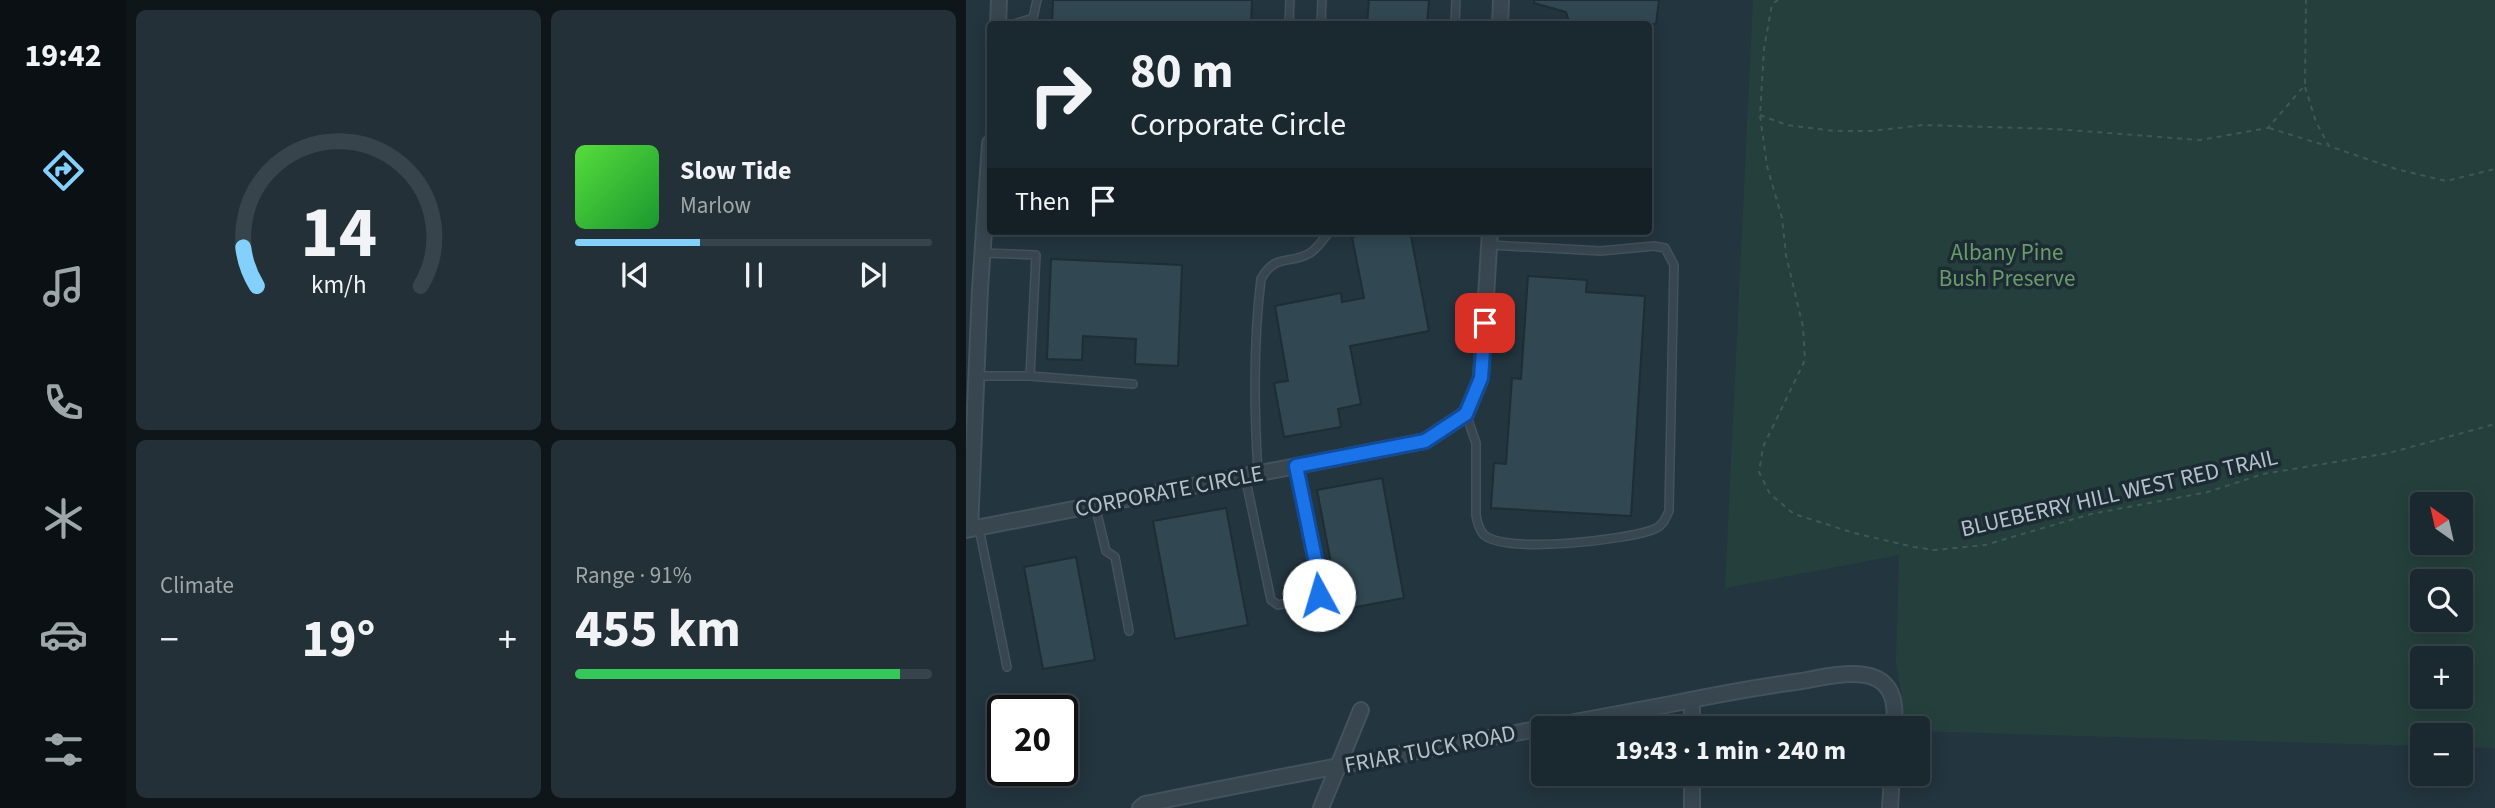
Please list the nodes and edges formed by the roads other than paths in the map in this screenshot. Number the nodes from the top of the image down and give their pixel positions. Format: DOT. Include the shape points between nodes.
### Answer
graph roads {
  1 [pos="999,0"];
  2 [pos="1037,0"];
  3 [pos="1290,0"];
  4 [pos="1322,0"];
  5 [pos="1456,0"];
  6 [pos="1501,0"];
  7 [pos="998,21"];
  8 [pos="1024,21"];
  9 [pos="1289,21"];
  10 [pos="1321,21"];
  11 [pos="1455,21"];
  12 [pos="1500,21"];
  13 [pos="987,191"];
  14 [pos="1326,235"];
  15 [pos="1490,238"];
  16 [pos="983,253"];
  17 [pos="977,376"];
  18 [pos="1030,376"];
  19 [pos="1133,384"];
  20 [pos="1466,414"];
  21 [pos="970,431"];
  22 [pos="1296,466"];
  23 [pos="1251,475"];
  24 [pos="1095,505"];
  25 [pos="972,528"];
  26 [pos="1129,631"];
  27 [pos="1007,667"];
  28 [pos="1692,700"];
  29 [pos="1361,710"];
  30 [pos="1692,716"];
  31 [pos="1896,716"];
  32 [pos="1338,766"];
  33 [pos="1692,786"];
  34 [pos="1891,786"];
  35 [pos="1142,806"];
  36 [pos="1321,808"];
  37 [pos="1692,808"];
  38 [pos="1890,808"];
  1 -- 7 [label="street"];
  2 -- 8 [label="lane" via="1033,18"];
  3 -- 9 [label="lane"];
  4 -- 10 [label="lane"];
  5 -- 11 [label="lane"];
  6 -- 12 [label="street"];
  13 -- 16 [label="street"];
  14 -- 23 [label="lane" via="1309,254 1278,261 1261,279"];
  15 -- 20 [label="street" via="1481,378"];
  15 -- 20 [label="lane" via="1601,251 1654,246 1665,248 1671,257 1674,306 1669,511 1665,522 1653,530 1592,542 1543,545 1485,536 1476,515 1476,443"];
  16 -- 17 [label="street"];
  16 -- 18 [label="lane" via="1036,256"];
  17 -- 18 [label="lane"];
  17 -- 21 [label="street"];
  18 -- 19 [label="lane"];
  20 -- 22 [label="street, CORPORATE CIRCLE" via="1425,441"];
  21 -- 25 [label="street"];
  22 -- 23 [label="street, CORPORATE CIRCLE"];
  22 -- 23 [label="lane" via="1322,592 1314,598 1278,605 1271,600"];
  23 -- 24 [label="street, CORPORATE CIRCLE"];
  24 -- 25 [label="street, CORPORATE CIRCLE"];
  24 -- 26 [label="lane" via="1106,551 1115,557"];
  25 -- 27 [label="lane"];
  28 -- 30 [label="street"];
  28 -- 31 [label="street, FRIAR TUCK ROAD" via="1830,676 1870,676 1893,694"];
  28 -- 32 [label="street, FRIAR TUCK ROAD"];
  29 -- 32 [label="street"];
  32 -- 35 [label="street, FRIAR TUCK ROAD"];
  32 -- 36 [label="street"];
  33 -- 37 [label="street"];
  34 -- 38 [label="street"];
}
